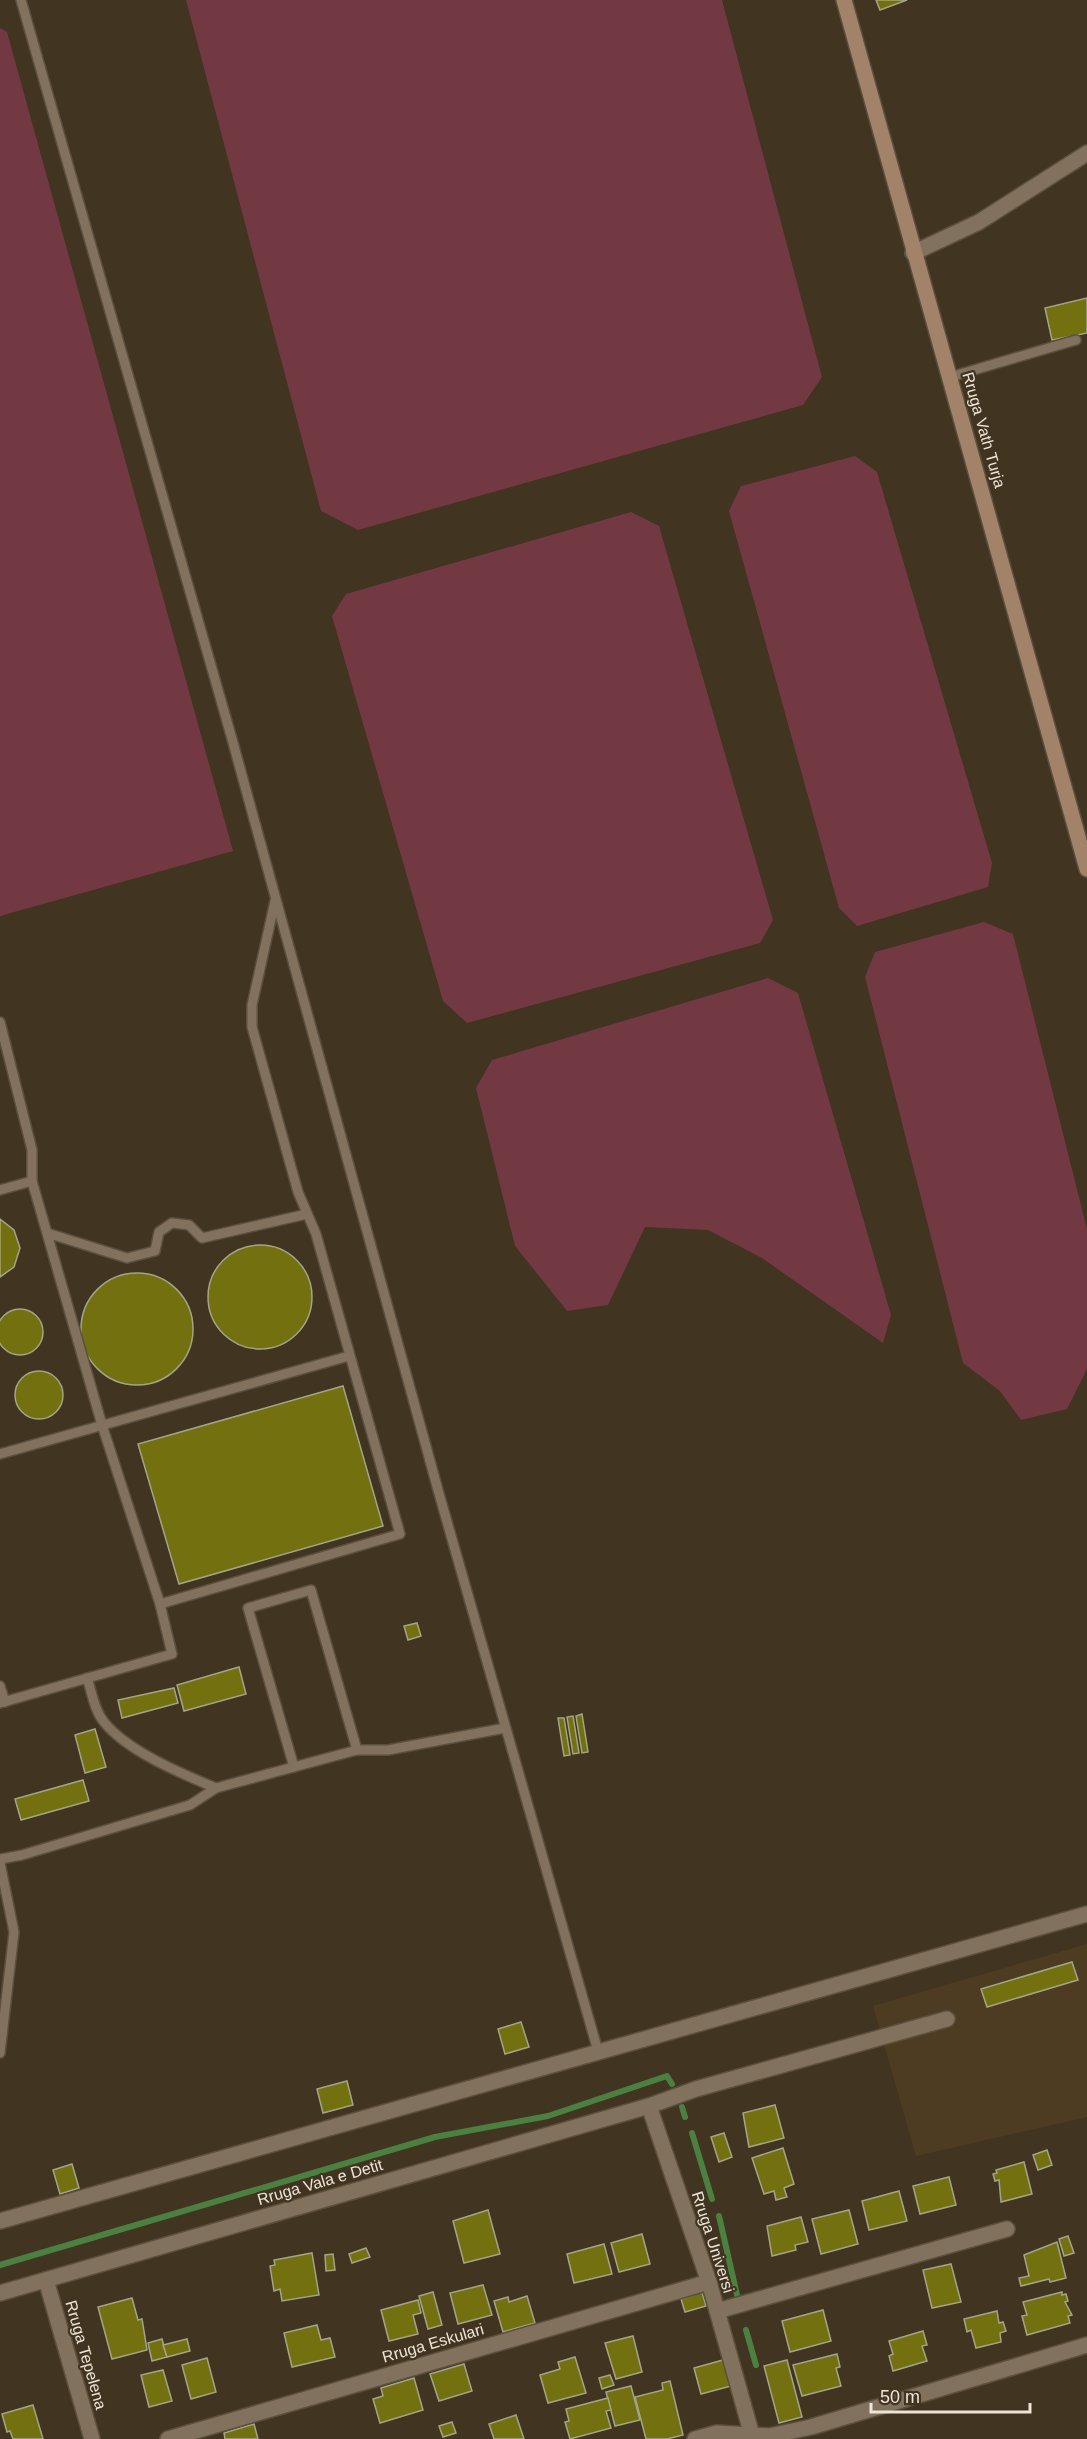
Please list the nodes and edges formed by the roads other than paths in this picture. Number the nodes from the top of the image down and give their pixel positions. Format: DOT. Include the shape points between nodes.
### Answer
graph roads {
  1 [pos="21,0"];
  2 [pos="844,0"];
  3 [pos="1087,153"];
  4 [pos="913,253"];
  5 [pos="1076,340"];
  6 [pos="950,377"];
  7 [pos="1087,869"];
  8 [pos="276,898"];
  9 [pos="0,1022"];
  10 [pos="32,1181"];
  11 [pos="0,1190"];
  12 [pos="307,1214"];
  13 [pos="47,1233"];
  14 [pos="349,1356"];
  15 [pos="102,1425"];
  16 [pos="0,1454"];
  17 [pos="160,1604"];
  18 [pos="87,1678"];
  19 [pos="0,1686"];
  20 [pos="2,1702"];
  21 [pos="505,1728"];
  22 [pos="357,1749"];
  23 [pos="294,1767"];
  24 [pos="216,1788"];
  25 [pos="0,1861"];
  26 [pos="1087,1914"];
  27 [pos="947,2019"];
  28 [pos="598,2051"];
  29 [pos="0,2053"];
  30 [pos="649,2106"];
  31 [pos="0,2221"];
  32 [pos="1006,2229"];
  33 [pos="46,2280"];
  34 [pos="709,2282"];
  35 [pos="0,2293"];
  36 [pos="717,2312"];
  37 [pos="1087,2345"];
  38 [pos="752,2437"];
  39 [pos="92,2439"];
  40 [pos="168,2439"];
  41 [pos="695,2439"];
  1 -- 8 [label="lane"];
  2 -- 4 [label="street, Rruga Vath Turja"];
  3 -- 4 [label="street" via="979,222"];
  4 -- 6 [label="street, Rruga Vath Turja"];
  5 -- 6 [label="lane"];
  6 -- 7 [label="street, Rruga Vath Turja"];
  8 -- 12 [label="lane" via="252,1005 252,1027"];
  8 -- 21 [label="lane"];
  9 -- 10 [label="lane" via="32,1150"];
  10 -- 11 [label="lane"];
  10 -- 13 [label="lane"];
  12 -- 13 [label="lane" via="202,1238 189,1225 172,1223 159,1232 155,1251 127,1258"];
  12 -- 14 [label="lane"];
  13 -- 15 [label="lane"];
  14 -- 15 [label="lane"];
  14 -- 17 [label="lane" via="399,1534"];
  15 -- 16 [label="lane"];
  15 -- 17 [label="lane"];
  17 -- 18 [label="lane" via="171,1654"];
  18 -- 20 [label="lane"];
  18 -- 24 [label="lane" via="104,1722 169,1768"];
  19 -- 20 [label="lane"];
  21 -- 22 [label="lane" via="388,1750"];
  21 -- 28 [label="lane"];
  22 -- 23 [label="lane"];
  22 -- 23 [label="lane" via="311,1590 248,1608"];
  23 -- 24 [label="lane"];
  24 -- 25 [label="lane" via="190,1805"];
  25 -- 29 [label="lane" via="14,1932"];
  26 -- 28 [label="street"];
  27 -- 30 [label="street" via="696,2089"];
  28 -- 31 [label="street"];
  30 -- 33 [label="street, Rruga Vala e Detit"];
  30 -- 34 [label="street, Rruga Universi"];
  32 -- 36 [label="street"];
  33 -- 35 [label="street, Rruga Vala e Detit"];
  33 -- 39 [label="street, Rruga Tepelena"];
  34 -- 36 [label="street, Rruga Universi"];
  34 -- 40 [label="street, Rruga Eskulari"];
  36 -- 38 [label="street, Rruga Universi"];
  37 -- 38 [label="street" via="811,2427"];
  38 -- 41 [label="street" via="717,2433"];
}
